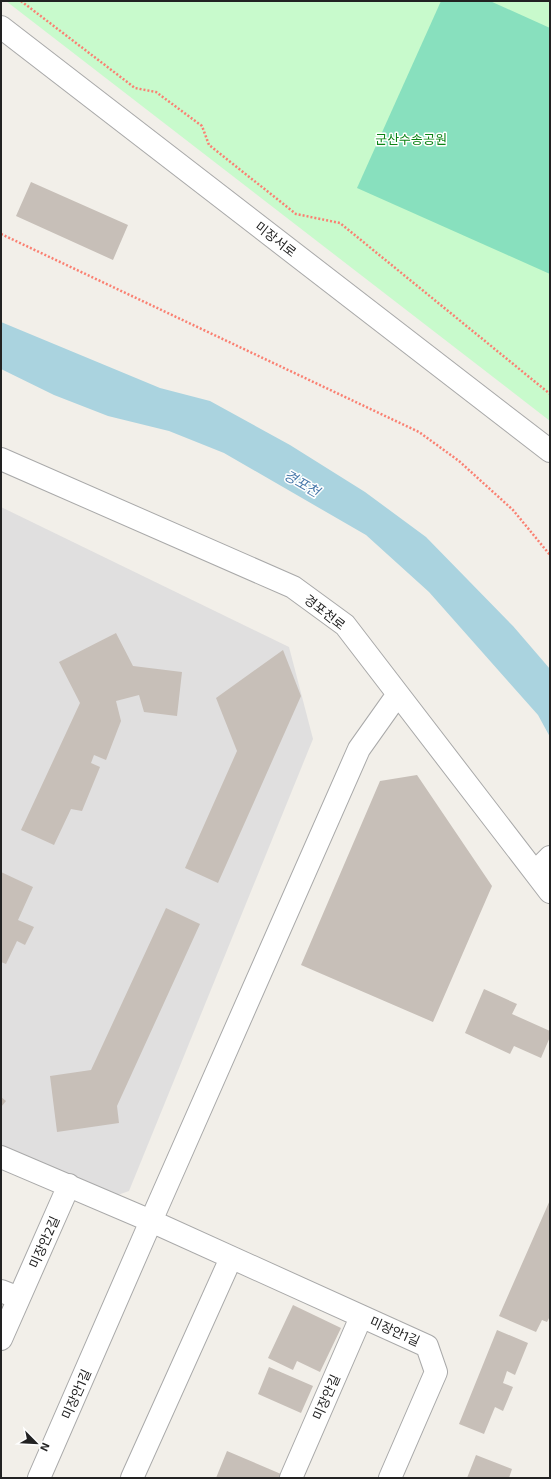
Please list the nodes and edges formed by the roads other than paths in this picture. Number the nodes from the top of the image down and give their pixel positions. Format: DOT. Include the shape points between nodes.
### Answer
graph roads {
  1 [pos="1,27"];
  2 [pos="550,451"];
  3 [pos="1,459"];
  4 [pos="398,694"];
  5 [pos="543,864"];
  6 [pos="550,892"];
  7 [pos="1,1157"];
  8 [pos="69,1185"];
  9 [pos="152,1221"];
  10 [pos="231,1258"];
  11 [pos="10,1295"];
  12 [pos="361,1317"];
  13 [pos="1,1339"];
  14 [pos="39,1478"];
  15 [pos="132,1478"];
  16 [pos="291,1478"];
  17 [pos="390,1478"];
  1 -- 2 [label="street, 미장서로"];
  3 -- 4 [label="street, 경포천로" via="293,587 345,625"];
  4 -- 5 [label="street, 경포천로"];
  4 -- 9 [label="street" via="359,749"];
  5 -- 6 [label="street, 경포천로"];
  7 -- 8 [label="street, 미장안1길"];
  8 -- 9 [label="street, 미장안1길"];
  8 -- 11 [label="street, 미장안2길"];
  9 -- 10 [label="street, 미장안1길"];
  9 -- 14 [label="street, 미장안1길"];
  10 -- 12 [label="street, 미장안1길"];
  10 -- 15 [label="street"];
  11 -- 13 [label="street, 미장안2길"];
  12 -- 16 [label="street, 미장안길"];
  12 -- 17 [label="street, 미장안1길" via="427,1346 436,1372"];
}
